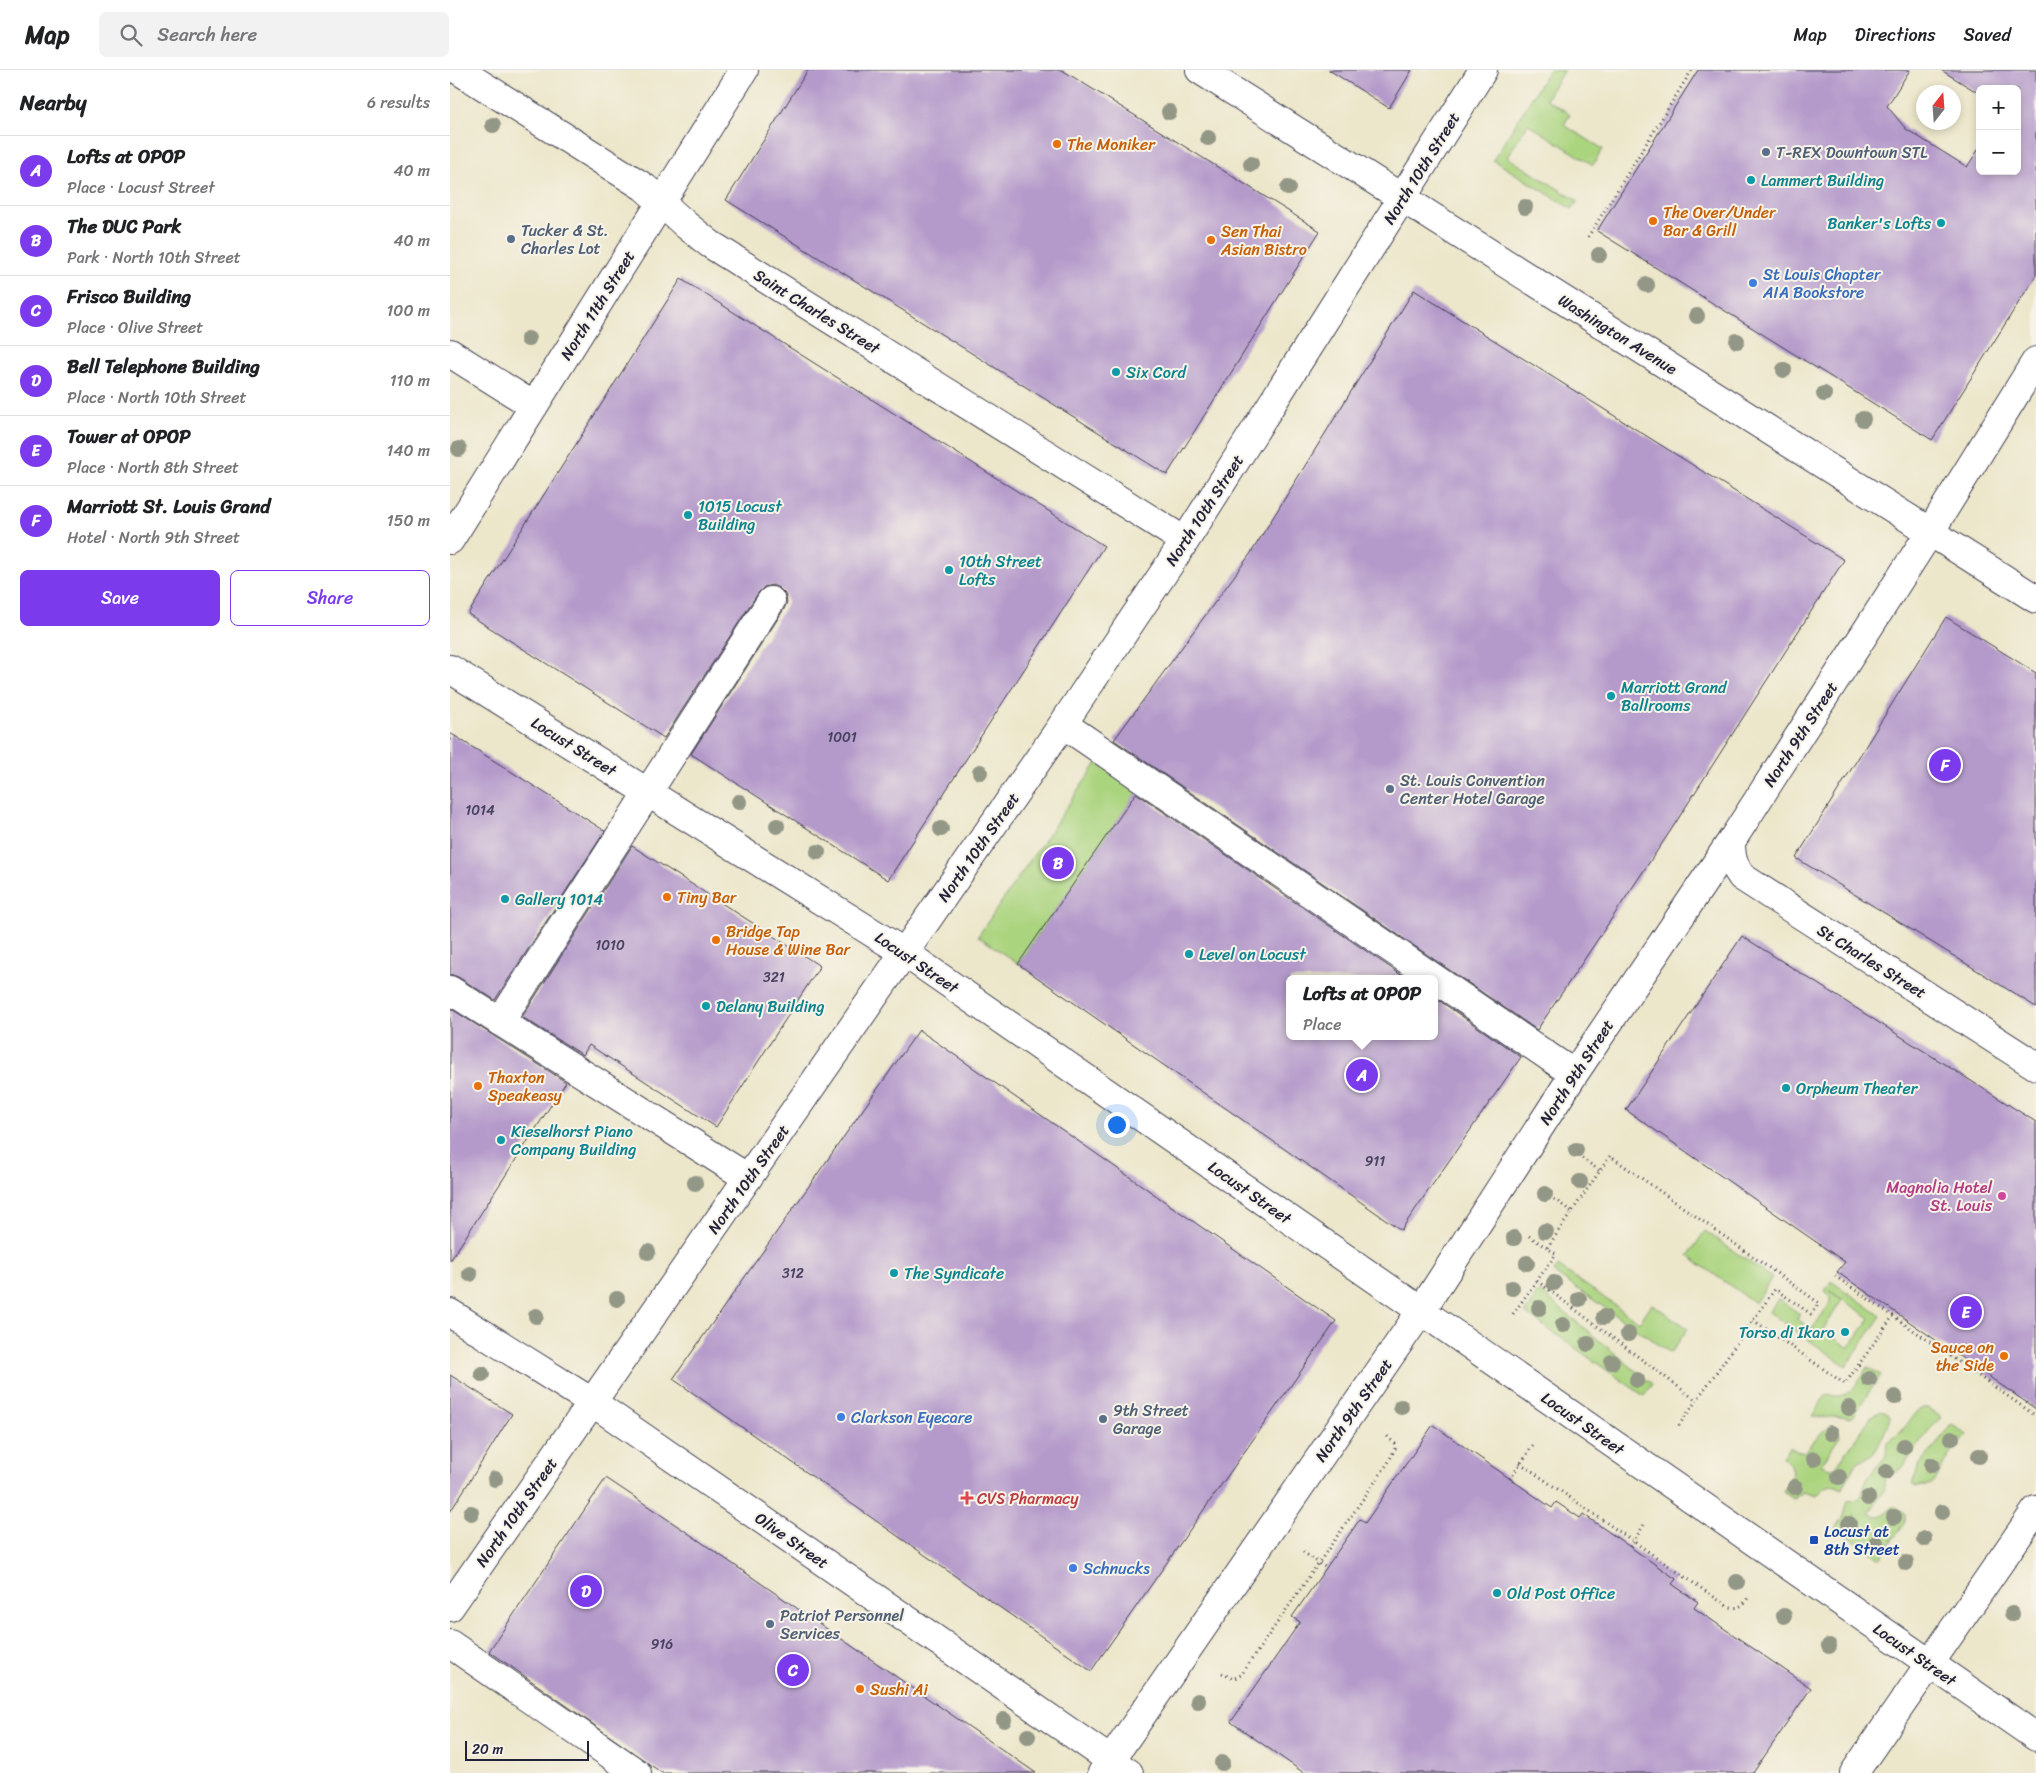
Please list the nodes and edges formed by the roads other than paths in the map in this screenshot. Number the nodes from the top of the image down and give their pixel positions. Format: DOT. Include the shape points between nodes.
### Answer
graph roads {
  1 [pos="458,70"];
  2 [pos="744,70"];
  3 [pos="1200,70"];
  4 [pos="1483,70"];
  5 [pos="1402,198"];
  6 [pos="662,203"];
  7 [pos="450,353"];
  8 [pos="2036,361"];
  9 [pos="534,406"];
  10 [pos="1930,532"];
  11 [pos="450,540"];
  12 [pos="1185,541"];
  13 [pos="2036,598"];
  14 [pos="771,601"];
  15 [pos="450,669"];
  16 [pos="1063,724"];
  17 [pos="648,791"];
  18 [pos="1731,842"];
  19 [pos="905,953"];
  20 [pos="1429,975"];
  21 [pos="1438,981"];
  22 [pos="450,990"];
  23 [pos="500,1022"];
  24 [pos="2036,1066"];
  25 [pos="1574,1074"];
  26 [pos="748,1178"];
  27 [pos="1421,1311"];
  28 [pos="450,1313"];
  29 [pos="592,1402"];
  30 [pos="2036,1510"];
  31 [pos="450,1608"];
  32 [pos="450,1644"];
  33 [pos="1930,1664"];
  34 [pos="2036,1737"];
  35 [pos="1114,1769"];
  36 [pos="637,1773"];
  37 [pos="1854,1773"];
  1 -- 6 [label="street, Saint Charles Street" via="621,171"];
  2 -- 6 [label="street, North 11th Street"];
  3 -- 5 [label="street, Washington Avenue"];
  4 -- 5 [label="street, North 10th Street"];
  5 -- 10 [label="street, Washington Avenue"];
  5 -- 12 [label="street, North 10th Street"];
  6 -- 9 [label="street, North 11th Street"];
  6 -- 12 [label="street, Saint Charles Street" via="710,244"];
  7 -- 9 [label="street"];
  8 -- 10 [label="street, North 9th Street"];
  9 -- 11 [label="street, North 11th Street"];
  10 -- 13 [label="street, Washington Avenue"];
  10 -- 18 [label="street, North 9th Street"];
  12 -- 16 [label="street, North 10th Street"];
  14 -- 17 [label="street"];
  15 -- 17 [label="street, Locust Street"];
  16 -- 19 [label="street, North 10th Street"];
  16 -- 20 [label="street"];
  17 -- 19 [label="street, Locust Street"];
  17 -- 23 [label="street"];
  18 -- 24 [label="street, St Charles Street" via="1731,857 1742,878"];
  18 -- 25 [label="street, North 9th Street"];
  19 -- 26 [label="street, North 10th Street"];
  19 -- 27 [label="street, Locust Street"];
  21 -- 25 [label="street"];
  22 -- 23 [label="street"];
  23 -- 26 [label="street"];
  25 -- 27 [label="street, North 9th Street"];
  26 -- 29 [label="street, North 10th Street"];
  27 -- 33 [label="street, Locust Street"];
  27 -- 35 [label="street, North 9th Street"];
  28 -- 29 [label="street, Olive Street"];
  29 -- 31 [label="street, North 10th Street"];
  29 -- 35 [label="street, Olive Street"];
  30 -- 33 [label="street"];
  32 -- 36 [label="street"];
  33 -- 34 [label="street, Locust Street"];
  33 -- 37 [label="street"];
}
